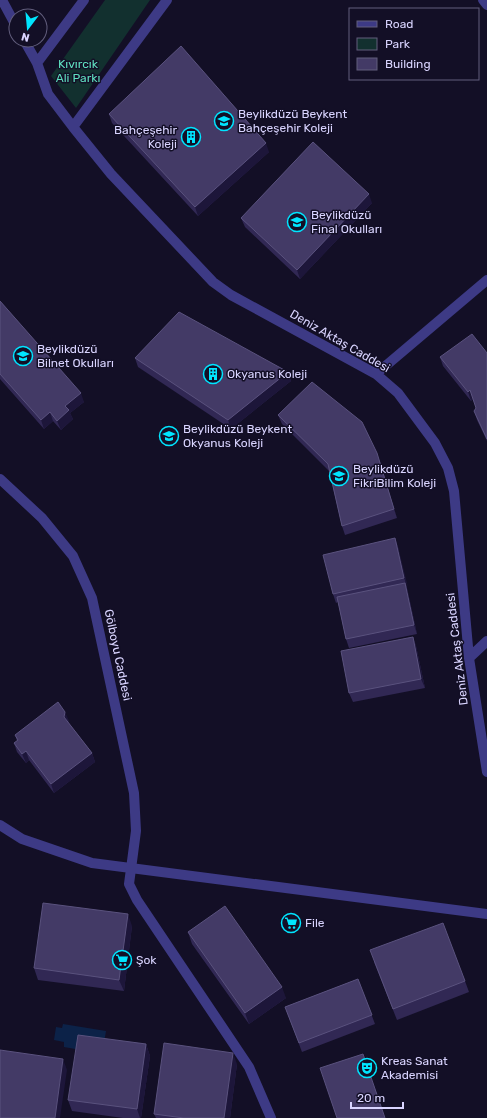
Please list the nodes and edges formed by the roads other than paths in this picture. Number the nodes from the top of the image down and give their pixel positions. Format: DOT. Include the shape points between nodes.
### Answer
graph roads {
  1 [pos="2,0"];
  2 [pos="84,0"];
  3 [pos="167,0"];
  4 [pos="483,0"];
  5 [pos="487,4"];
  6 [pos="8,11"];
  7 [pos="29,48"];
  8 [pos="37,63"];
  9 [pos="73,127"];
  10 [pos="487,280"];
  11 [pos="376,374"];
  12 [pos="0,479"];
  13 [pos="487,641"];
  14 [pos="469,658"];
  15 [pos="487,772"];
  16 [pos="0,825"];
  17 [pos="130,867"];
  18 [pos="487,914"];
  19 [pos="271,1118"];
  1 -- 6 [label="street"];
  2 -- 8 [label="street"];
  3 -- 9 [label="street"];
  4 -- 5 [label="street"];
  7 -- 8 [label="street, Deniz Aktaş Caddesi"];
  8 -- 9 [label="street, Deniz Aktaş Caddesi" via="48,94"];
  9 -- 11 [label="street, Deniz Aktaş Caddesi" via="111,174 213,282 231,295"];
  10 -- 11 [label="street"];
  11 -- 14 [label="street, Deniz Aktaş Caddesi" via="398,392 412,409 448,468 454,491"];
  12 -- 17 [label="street, Gölboyu Caddesi" via="42,518 73,556 92,598 134,793 136,831"];
  13 -- 14 [label="street"];
  14 -- 15 [label="street, Deniz Aktaş Caddesi"];
  16 -- 17 [label="street" via="22,839 92,863"];
  17 -- 18 [label="street"];
  17 -- 19 [label="street, Gölboyu Caddesi" via="128,884 249,1067"];
}
